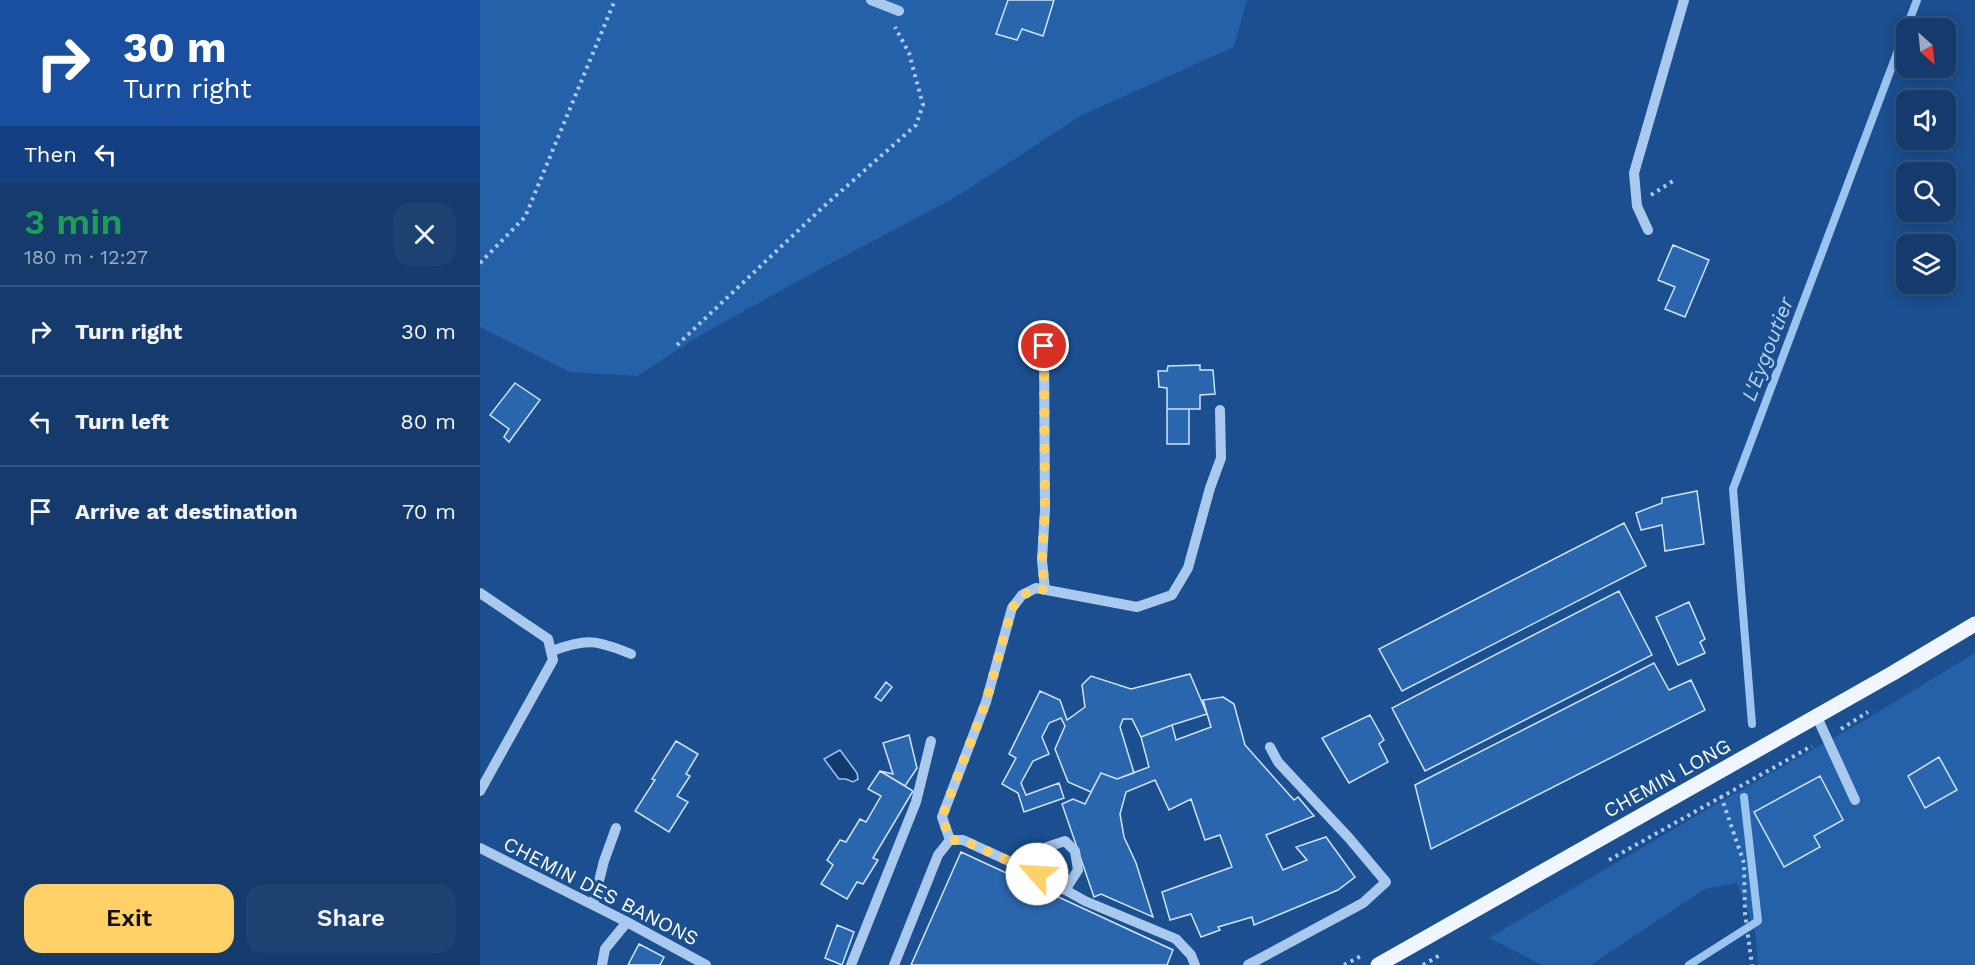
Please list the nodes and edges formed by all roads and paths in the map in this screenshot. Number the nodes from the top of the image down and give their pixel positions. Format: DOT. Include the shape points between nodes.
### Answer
graph roads {
  1 [pos="615,0"];
  2 [pos="871,0"];
  3 [pos="1684,0"];
  4 [pos="883,5"];
  5 [pos="900,11"];
  6 [pos="1648,230"];
  7 [pos="480,263"];
  8 [pos="677,345"];
  9 [pos="1044,346"];
  10 [pos="1220,410"];
  11 [pos="1045,590"];
  12 [pos="480,592"];
  13 [pos="1975,624"];
  14 [pos="552,651"];
  15 [pos="631,654"];
  16 [pos="1817,717"];
  17 [pos="931,741"];
  18 [pos="1270,747"];
  19 [pos="1714,775"];
  20 [pos="480,791"];
  21 [pos="1855,800"];
  22 [pos="615,828"];
  23 [pos="950,840"];
  24 [pos="480,848"];
  25 [pos="1037,874"];
  26 [pos="1065,890"];
  27 [pos="593,905"];
  28 [pos="627,922"];
  29 [pos="602,965"];
  30 [pos="706,965"];
  31 [pos="851,965"];
  32 [pos="894,965"];
  33 [pos="1194,965"];
  34 [pos="1248,965"];
  35 [pos="1378,965"];
  36 [pos="1752,965"];
  1 -- 7 [label="path" via="525,218"];
  2 -- 4 [label="street"];
  3 -- 6 [label="street" via="1634,173 1637,206"];
  4 -- 5 [label="street"];
  4 -- 8 [label="path" via="909,53 923,105 916,124"];
  9 -- 11 [label="street"];
  10 -- 11 [label="street" via="1221,458 1188,568 1172,596 1137,607"];
  11 -- 23 [label="street" via="1036,588 1012,608 986,702 942,817"];
  12 -- 14 [label="street" via="548,639"];
  13 -- 16 [label="main road, CHEMIN LONG"];
  14 -- 15 [label="street" via="577,642 603,642"];
  14 -- 20 [label="street" via="553,660"];
  16 -- 19 [label="main road, CHEMIN LONG"];
  16 -- 21 [label="street"];
  17 -- 31 [label="street" via="916,802"];
  18 -- 34 [label="street" via="1278,762 1386,882 1363,903"];
  19 -- 35 [label="main road, CHEMIN LONG"];
  19 -- 36 [label="path" via="1744,864"];
  22 -- 27 [label="street"];
  23 -- 25 [label="street" via="963,840"];
  23 -- 32 [label="street" via="938,855"];
  24 -- 27 [label="street, CHEMIN DES BANONS"];
  25 -- 26 [label="street"];
  25 -- 26 [label="street" via="1047,847 1065,841 1075,851 1078,870"];
  26 -- 33 [label="street" via="1176,939 1191,955"];
  27 -- 28 [label="street, CHEMIN DES BANONS"];
  28 -- 29 [label="street" via="605,949"];
  28 -- 30 [label="street, CHEMIN DES BANONS"];
}
